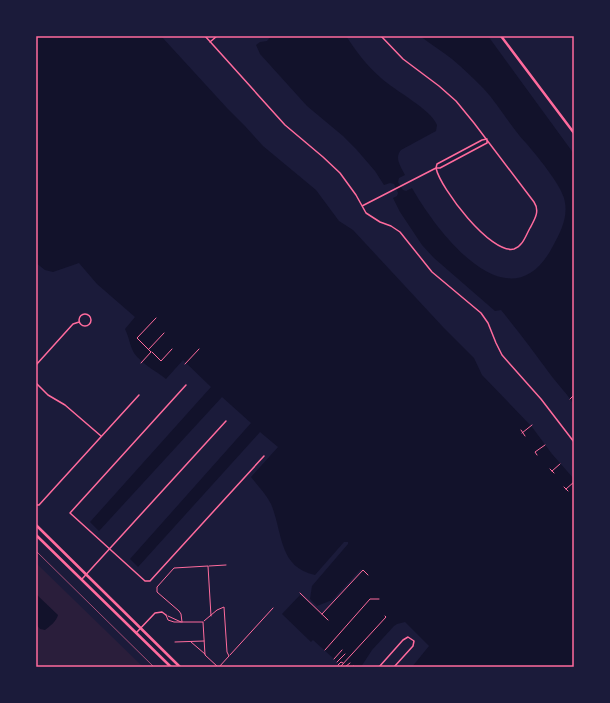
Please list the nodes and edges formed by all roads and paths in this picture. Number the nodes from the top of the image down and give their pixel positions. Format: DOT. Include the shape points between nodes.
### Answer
graph roads {
  1 [pos="205,36"];
  2 [pos="217,36"];
  3 [pos="381,36"];
  4 [pos="501,36"];
  5 [pos="210,42"];
  6 [pos="574,133"];
  7 [pos="487,139"];
  8 [pos="436,168"];
  9 [pos="362,206"];
  10 [pos="156,318"];
  11 [pos="78,322"];
  12 [pos="164,333"];
  13 [pos="149,349"];
  14 [pos="172,349"];
  15 [pos="199,349"];
  16 [pos="152,352"];
  17 [pos="141,363"];
  18 [pos="185,364"];
  19 [pos="36,365"];
  20 [pos="36,383"];
  21 [pos="186,385"];
  22 [pos="139,395"];
  23 [pos="574,395"];
  24 [pos="570,399"];
  25 [pos="226,421"];
  26 [pos="532,425"];
  27 [pos="520,430"];
  28 [pos="522,433"];
  29 [pos="101,436"];
  30 [pos="524,436"];
  31 [pos="574,442"];
  32 [pos="545,445"];
  33 [pos="537,455"];
  34 [pos="264,456"];
  35 [pos="560,464"];
  36 [pos="550,469"];
  37 [pos="552,471"];
  38 [pos="554,473"];
  39 [pos="574,482"];
  40 [pos="564,486"];
  41 [pos="566,489"];
  42 [pos="568,491"];
  43 [pos="36,505"];
  44 [pos="36,525"];
  45 [pos="36,535"];
  46 [pos="110,549"];
  47 [pos="226,565"];
  48 [pos="208,566"];
  49 [pos="86,574"];
  50 [pos="368,575"];
  51 [pos="82,579"];
  52 [pos="300,593"];
  53 [pos="379,599"];
  54 [pos="273,608"];
  55 [pos="322,614"];
  56 [pos="166,615"];
  57 [pos="211,616"];
  58 [pos="385,616"];
  59 [pos="328,620"];
  60 [pos="182,622"];
  61 [pos="203,622"];
  62 [pos="141,628"];
  63 [pos="136,632"];
  64 [pos="190,641"];
  65 [pos="204,641"];
  66 [pos="175,642"];
  67 [pos="324,650"];
  68 [pos="342,650"];
  69 [pos="345,654"];
  70 [pos="205,655"];
  71 [pos="229,656"];
  72 [pos="334,659"];
  73 [pos="337,662"];
  74 [pos="344,663"];
  75 [pos="350,663"];
  76 [pos="338,665"];
  77 [pos="341,666"];
  78 [pos="171,667"];
  79 [pos="180,667"];
  80 [pos="219,667"];
  81 [pos="346,667"];
  82 [pos="379,667"];
  83 [pos="394,667"];
  1 -- 5 [label="street"];
  2 -- 5 [label="street"];
  3 -- 7 [label="street" via="403,59 456,101"];
  4 -- 6 [label="main road"];
  5 -- 9 [label="street" via="286,124 340,173"];
  7 -- 8 [label="street" via="437,164"];
  7 -- 8 [label="street" via="485,144"];
  7 -- 8 [label="street" via="537,206 536,216 519,246 503,248 482,233 454,201"];
  8 -- 9 [label="street"];
  9 -- 31 [label="street" via="368,216 400,232 432,272 481,313 502,355"];
  10 -- 13 [label="path" via="137,338"];
  11 -- 11 [label="street" via="86,327 91,323 91,318 82,314"];
  11 -- 19 [label="street" via="73,324"];
  12 -- 13 [label="path"];
  13 -- 16 [label="path"];
  14 -- 16 [label="path" via="161,361"];
  15 -- 18 [label="path"];
  16 -- 17 [label="path"];
  20 -- 29 [label="street"];
  21 -- 46 [label="street" via="70,513"];
  22 -- 29 [label="street"];
  23 -- 24 [label="path"];
  25 -- 46 [label="street"];
  26 -- 28 [label="path"];
  27 -- 28 [label="path"];
  28 -- 30 [label="path"];
  29 -- 43 [label="street" via="39,505"];
  32 -- 33 [label="path" via="535,452"];
  34 -- 46 [label="street" via="150,581 145,581"];
  35 -- 37 [label="path"];
  36 -- 37 [label="path"];
  37 -- 38 [label="path"];
  39 -- 41 [label="path"];
  40 -- 41 [label="path"];
  41 -- 42 [label="path"];
  44 -- 49 [label="main road"];
  45 -- 51 [label="main road"];
  46 -- 49 [label="street"];
  47 -- 48 [label="lane"];
  48 -- 57 [label="lane"];
  48 -- 60 [label="lane" via="174,568 156,587 157,592 179,611"];
  49 -- 51 [label="street"];
  49 -- 62 [label="main road"];
  50 -- 55 [label="path" via="363,570"];
  51 -- 63 [label="main road"];
  52 -- 55 [label="path"];
  53 -- 67 [label="path" via="370,600"];
  54 -- 71 [label="lane"];
  55 -- 59 [label="path"];
  56 -- 60 [label="lane"];
  56 -- 60 [label="lane" via="168,620"];
  56 -- 62 [label="street" via="162,612 155,613"];
  57 -- 61 [label="lane"];
  57 -- 71 [label="lane" via="224,607"];
  58 -- 74 [label="path"];
  60 -- 61 [label="lane"];
  61 -- 65 [label="lane"];
  62 -- 63 [label="street"];
  62 -- 79 [label="main road"];
  63 -- 78 [label="main road"];
  64 -- 65 [label="lane"];
  64 -- 66 [label="lane"];
  64 -- 70 [label="lane"];
  65 -- 70 [label="lane"];
  68 -- 72 [label="path"];
  69 -- 73 [label="path"];
  70 -- 80 [label="lane"];
  71 -- 80 [label="lane"];
  74 -- 76 [label="path"];
  74 -- 77 [label="path"];
  75 -- 81 [label="path"];
  82 -- 83 [label="street" via="403,640 410,638 414,641 413,646"];
}
